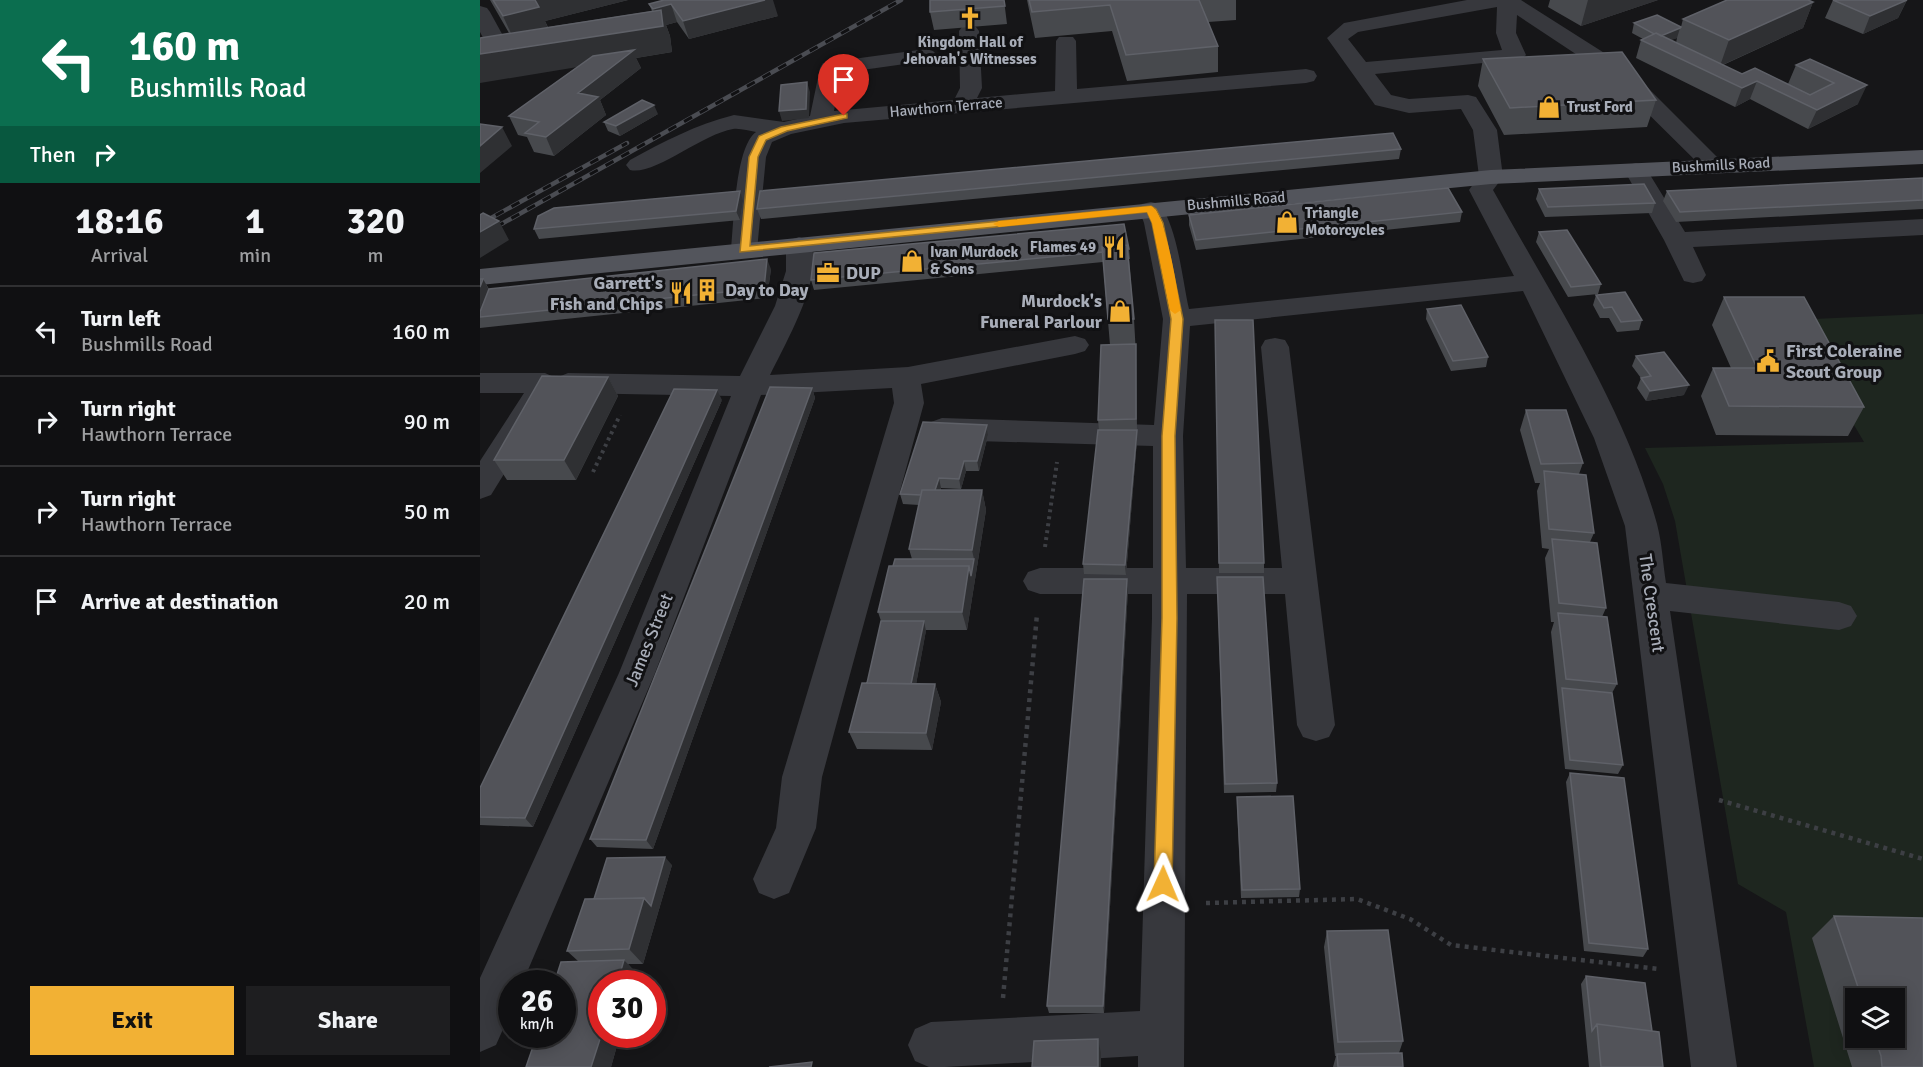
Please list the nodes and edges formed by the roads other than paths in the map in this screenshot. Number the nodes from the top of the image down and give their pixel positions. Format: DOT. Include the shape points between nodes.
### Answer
graph roads {
  1 [pos="1507,0"];
  2 [pos="1408,7"];
  3 [pos="480,12"];
  4 [pos="969,31"];
  5 [pos="1066,41"];
  6 [pos="525,50"];
  7 [pos="502,54"];
  8 [pos="926,55"];
  9 [pos="480,57"];
  10 [pos="1360,69"];
  11 [pos="1306,76"];
  12 [pos="1066,96"];
  13 [pos="962,106"];
  14 [pos="821,120"];
  15 [pos="784,129"];
  16 [pos="1923,157"];
  17 [pos="638,165"];
  18 [pos="1714,166"];
  19 [pos="1636,170"];
  20 [pos="1491,177"];
  21 [pos="1151,209"];
  22 [pos="1923,227"];
  23 [pos="1677,240"];
  24 [pos="799,245"];
  25 [pos="744,250"];
  26 [pos="1693,275"];
  27 [pos="480,277"];
  28 [pos="1532,282"];
  29 [pos="1177,319"];
  30 [pos="1075,345"];
  31 [pos="1275,347"];
  32 [pos="905,376"];
  33 [pos="480,383"];
  34 [pos="545,383"];
  35 [pos="750,386"];
  36 [pos="902,427"];
  37 [pos="1168,436"];
  38 [pos="480,488"];
  39 [pos="1168,580"];
  40 [pos="1040,581"];
  41 [pos="1300,581"];
  42 [pos="1651,595"];
  43 [pos="1839,616"];
  44 [pos="1316,725"];
  45 [pos="774,879"];
  46 [pos="480,1029"];
  47 [pos="931,1045"];
  48 [pos="1161,1050"];
  49 [pos="1714,1067"];
  1 -- 2 [label="street"];
  1 -- 10 [label="street" via="1506,33 1515,55"];
  1 -- 18 [label="street" via="1620,73"];
  2 -- 10 [label="street" via="1351,27 1336,38"];
  3 -- 7 [label="street"];
  4 -- 13 [label="street" via="970,88"];
  5 -- 12 [label="street"];
  6 -- 7 [label="street"];
  7 -- 9 [label="street"];
  8 -- 14 [label="street" via="831,68"];
  10 -- 20 [label="street" via="1383,100 1409,106 1468,102 1485,130"];
  11 -- 12 [label="street, Hawthorn Terrace"];
  12 -- 13 [label="street, Hawthorn Terrace"];
  13 -- 14 [label="street, Hawthorn Terrace"];
  14 -- 15 [label="street, Hawthorn Terrace"];
  15 -- 17 [label="street" via="734,122 699,132"];
  15 -- 25 [label="street, Hawthorn Terrace" via="762,138 754,157"];
  16 -- 18 [label="main road, Bushmills Road"];
  18 -- 19 [label="main road, Bushmills Road"];
  19 -- 20 [label="main road, Bushmills Road"];
  19 -- 23 [label="street"];
  20 -- 21 [label="main road, Bushmills Road"];
  20 -- 28 [label="street, The Crescent" via="1481,190"];
  21 -- 24 [label="main road, Bushmills Road"];
  21 -- 29 [label="street"];
  22 -- 23 [label="street"];
  23 -- 26 [label="street"];
  24 -- 25 [label="main road, Bushmills Road"];
  24 -- 35 [label="street, James Street" via="799,271 789,306"];
  25 -- 27 [label="main road, Bushmills Road"];
  28 -- 29 [label="street"];
  28 -- 42 [label="street, The Crescent" via="1606,424 1628,480 1641,526"];
  29 -- 37 [label="street"];
  30 -- 32 [label="street"];
  31 -- 41 [label="street"];
  32 -- 35 [label="street"];
  32 -- 36 [label="street" via="909,403"];
  33 -- 34 [label="street"];
  34 -- 35 [label="street"];
  34 -- 38 [label="street"];
  35 -- 46 [label="street, James Street" via="637,673"];
  36 -- 37 [label="street"];
  36 -- 45 [label="street" via="802,777 796,828"];
  37 -- 39 [label="street"];
  39 -- 40 [label="street"];
  39 -- 41 [label="street"];
  39 -- 48 [label="street"];
  41 -- 44 [label="street"];
  42 -- 43 [label="street"];
  42 -- 49 [label="street, The Crescent"];
  47 -- 48 [label="street" via="999,1041"];
}
